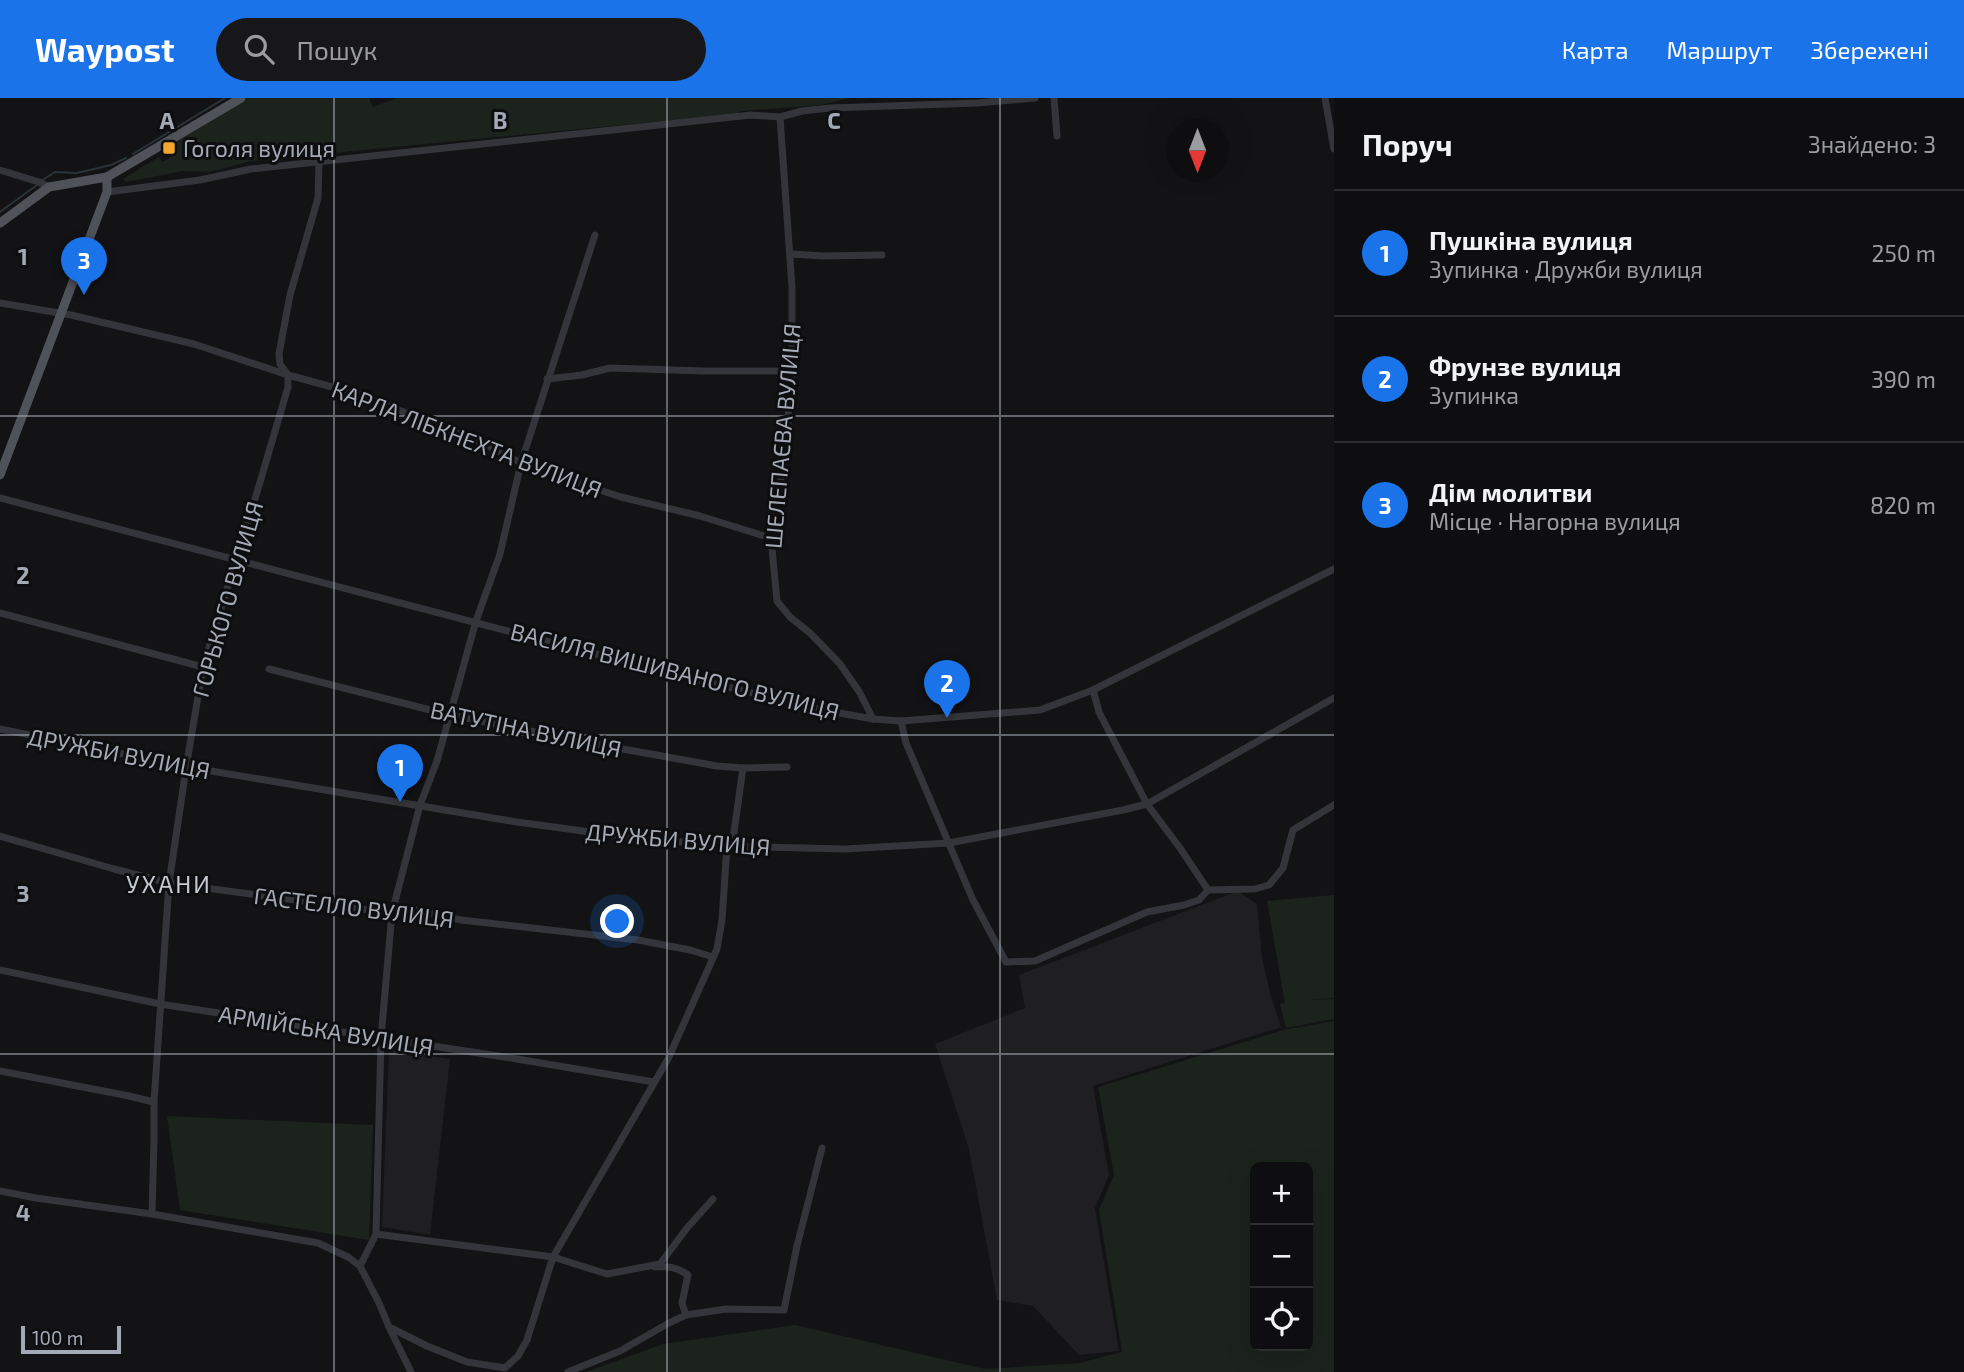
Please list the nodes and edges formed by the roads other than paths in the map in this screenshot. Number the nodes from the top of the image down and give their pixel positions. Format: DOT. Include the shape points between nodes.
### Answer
graph roads {
  1 [pos="242,98"];
  2 [pos="1035,98"];
  3 [pos="1054,98"];
  4 [pos="1325,98"];
  5 [pos="780,117"];
  6 [pos="1057,135"];
  7 [pos="1334,149"];
  8 [pos="319,162"];
  9 [pos="0,170"];
  10 [pos="107,177"];
  11 [pos="49,187"];
  12 [pos="107,192"];
  13 [pos="0,223"];
  14 [pos="595,235"];
  15 [pos="791,254"];
  16 [pos="882,255"];
  17 [pos="0,303"];
  18 [pos="62,313"];
  19 [pos="792,371"];
  20 [pos="288,375"];
  21 [pos="547,379"];
  22 [pos="521,463"];
  23 [pos="0,475"];
  24 [pos="0,498"];
  25 [pos="771,538"];
  26 [pos="236,560"];
  27 [pos="1334,569"];
  28 [pos="0,612"];
  29 [pos="477,621"];
  30 [pos="203,667"];
  31 [pos="269,669"];
  32 [pos="1093,690"];
  33 [pos="1334,698"];
  34 [pos="450,715"];
  35 [pos="873,719"];
  36 [pos="901,721"];
  37 [pos="0,729"];
  38 [pos="187,767"];
  39 [pos="787,767"];
  40 [pos="743,768"];
  41 [pos="1147,804"];
  42 [pos="1334,805"];
  43 [pos="420,806"];
  44 [pos="0,836"];
  45 [pos="949,843"];
  46 [pos="730,846"];
  47 [pos="169,883"];
  48 [pos="1208,890"];
  49 [pos="392,912"];
  50 [pos="713,957"];
  51 [pos="0,970"];
  52 [pos="160,1004"];
  53 [pos="381,1038"];
  54 [pos="0,1071"];
  55 [pos="654,1082"];
  56 [pos="154,1102"];
  57 [pos="822,1148"];
  58 [pos="0,1191"];
  59 [pos="713,1199"];
  60 [pos="152,1214"];
  61 [pos="376,1234"];
  62 [pos="553,1258"];
  63 [pos="360,1266"];
  64 [pos="644,1268"];
  65 [pos="686,1315"];
  66 [pos="389,1327"];
  67 [pos="508,1370"];
  68 [pos="411,1372"];
  69 [pos="568,1372"];
  1 -- 10 [label="main road"];
  2 -- 5 [label="street" via="830,108"];
  3 -- 6 [label="street"];
  4 -- 7 [label="street"];
  5 -- 8 [label="street" via="751,115"];
  5 -- 15 [label="street, ШЕЛЕПАЄВА ВУЛИЦЯ"];
  8 -- 12 [label="street"];
  8 -- 20 [label="street, ГОРЬКОГО ВУЛИЦЯ" via="318,198 290,295 279,354 279,364"];
  9 -- 11 [label="street"];
  10 -- 11 [label="main road"];
  10 -- 12 [label="main road"];
  11 -- 13 [label="main road"];
  12 -- 18 [label="main road"];
  14 -- 21 [label="street"];
  15 -- 16 [label="street"];
  15 -- 19 [label="street, ШЕЛЕПАЄВА ВУЛИЦЯ"];
  17 -- 18 [label="street, КАРЛА ЛІБКНЕХТА ВУЛИЦЯ"];
  18 -- 20 [label="street, КАРЛА ЛІБКНЕХТА ВУЛИЦЯ" via="194,344"];
  18 -- 23 [label="main road"];
  19 -- 21 [label="street" via="610,368"];
  19 -- 25 [label="street, ШЕЛЕПАЄВА ВУЛИЦЯ" via="785,455"];
  20 -- 22 [label="street, КАРЛА ЛІБКНЕХТА ВУЛИЦЯ" via="358,394"];
  20 -- 26 [label="street, ГОРЬКОГО ВУЛИЦЯ"];
  21 -- 22 [label="street"];
  22 -- 25 [label="street, КАРЛА ЛІБКНЕХТА ВУЛИЦЯ" via="621,497"];
  22 -- 29 [label="street" via="500,554"];
  24 -- 26 [label="street, ВАСИЛЯ ВИШИВАНОГО ВУЛИЦЯ"];
  25 -- 35 [label="street, ШЕЛЕПАЄВА ВУЛИЦЯ" via="776,601 840,664"];
  26 -- 29 [label="street, ВАСИЛЯ ВИШИВАНОГО ВУЛИЦЯ"];
  26 -- 30 [label="street, ГОРЬКОГО ВУЛИЦЯ"];
  27 -- 32 [label="street, ВАСИЛЯ ВИШИВАНОГО ВУЛИЦЯ"];
  28 -- 30 [label="street"];
  29 -- 34 [label="street"];
  29 -- 35 [label="street, ВАСИЛЯ ВИШИВАНОГО ВУЛИЦЯ" via="676,674"];
  30 -- 38 [label="street, ГОРЬКОГО ВУЛИЦЯ"];
  31 -- 34 [label="street, ВАТУТІНА ВУЛИЦЯ"];
  32 -- 36 [label="street, ВАСИЛЯ ВИШИВАНОГО ВУЛИЦЯ" via="1040,710"];
  32 -- 41 [label="street" via="1099,712"];
  33 -- 41 [label="street, ДРУЖБИ ВУЛИЦЯ"];
  34 -- 40 [label="street, ВАТУТІНА ВУЛИЦЯ"];
  34 -- 43 [label="street"];
  35 -- 36 [label="street, ВАСИЛЯ ВИШИВАНОГО ВУЛИЦЯ"];
  36 -- 45 [label="street"];
  37 -- 38 [label="street, ДРУЖБИ ВУЛИЦЯ"];
  38 -- 43 [label="street, ДРУЖБИ ВУЛИЦЯ"];
  38 -- 47 [label="street, ГОРЬКОГО ВУЛИЦЯ"];
  39 -- 40 [label="street, ВАТУТІНА ВУЛИЦЯ"];
  40 -- 46 [label="street"];
  41 -- 45 [label="street, ДРУЖБИ ВУЛИЦЯ"];
  41 -- 48 [label="street"];
  42 -- 48 [label="street" via="1293,830 1283,868 1269,885"];
  43 -- 46 [label="street, ДРУЖБИ ВУЛИЦЯ" via="627,837"];
  43 -- 49 [label="street"];
  44 -- 47 [label="street, ГАСТЕЛЛО ВУЛИЦЯ"];
  45 -- 46 [label="street, ДРУЖБИ ВУЛИЦЯ" via="845,849"];
  45 -- 48 [label="street" via="1006,962 1035,961 1147,912 1199,900"];
  46 -- 50 [label="street"];
  47 -- 49 [label="street, ГАСТЕЛЛО ВУЛИЦЯ"];
  47 -- 52 [label="street, ГОРЬКОГО ВУЛИЦЯ"];
  49 -- 50 [label="street, ГАСТЕЛЛО ВУЛИЦЯ" via="415,910 461,920 638,940"];
  49 -- 53 [label="street"];
  50 -- 55 [label="street"];
  51 -- 52 [label="street, АРМІЙСЬКА ВУЛИЦЯ"];
  52 -- 53 [label="street, АРМІЙСЬКА ВУЛИЦЯ"];
  52 -- 56 [label="street, ГОРЬКОГО ВУЛИЦЯ"];
  53 -- 55 [label="street, АРМІЙСЬКА ВУЛИЦЯ"];
  53 -- 61 [label="street"];
  54 -- 56 [label="street"];
  55 -- 62 [label="street"];
  56 -- 60 [label="street, ГОРЬКОГО ВУЛИЦЯ"];
  57 -- 65 [label="street" via="784,1310 726,1309"];
  58 -- 60 [label="street"];
  59 -- 64 [label="street" via="660,1264"];
  60 -- 63 [label="street" via="318,1243"];
  61 -- 62 [label="street"];
  61 -- 63 [label="street"];
  62 -- 64 [label="street" via="607,1274"];
  62 -- 67 [label="street" via="527,1340"];
  63 -- 66 [label="street"];
  64 -- 65 [label="street" via="666,1266 688,1275 682,1303"];
  65 -- 69 [label="street" via="620,1351"];
  66 -- 67 [label="street" via="467,1362"];
  66 -- 68 [label="street"];
}
